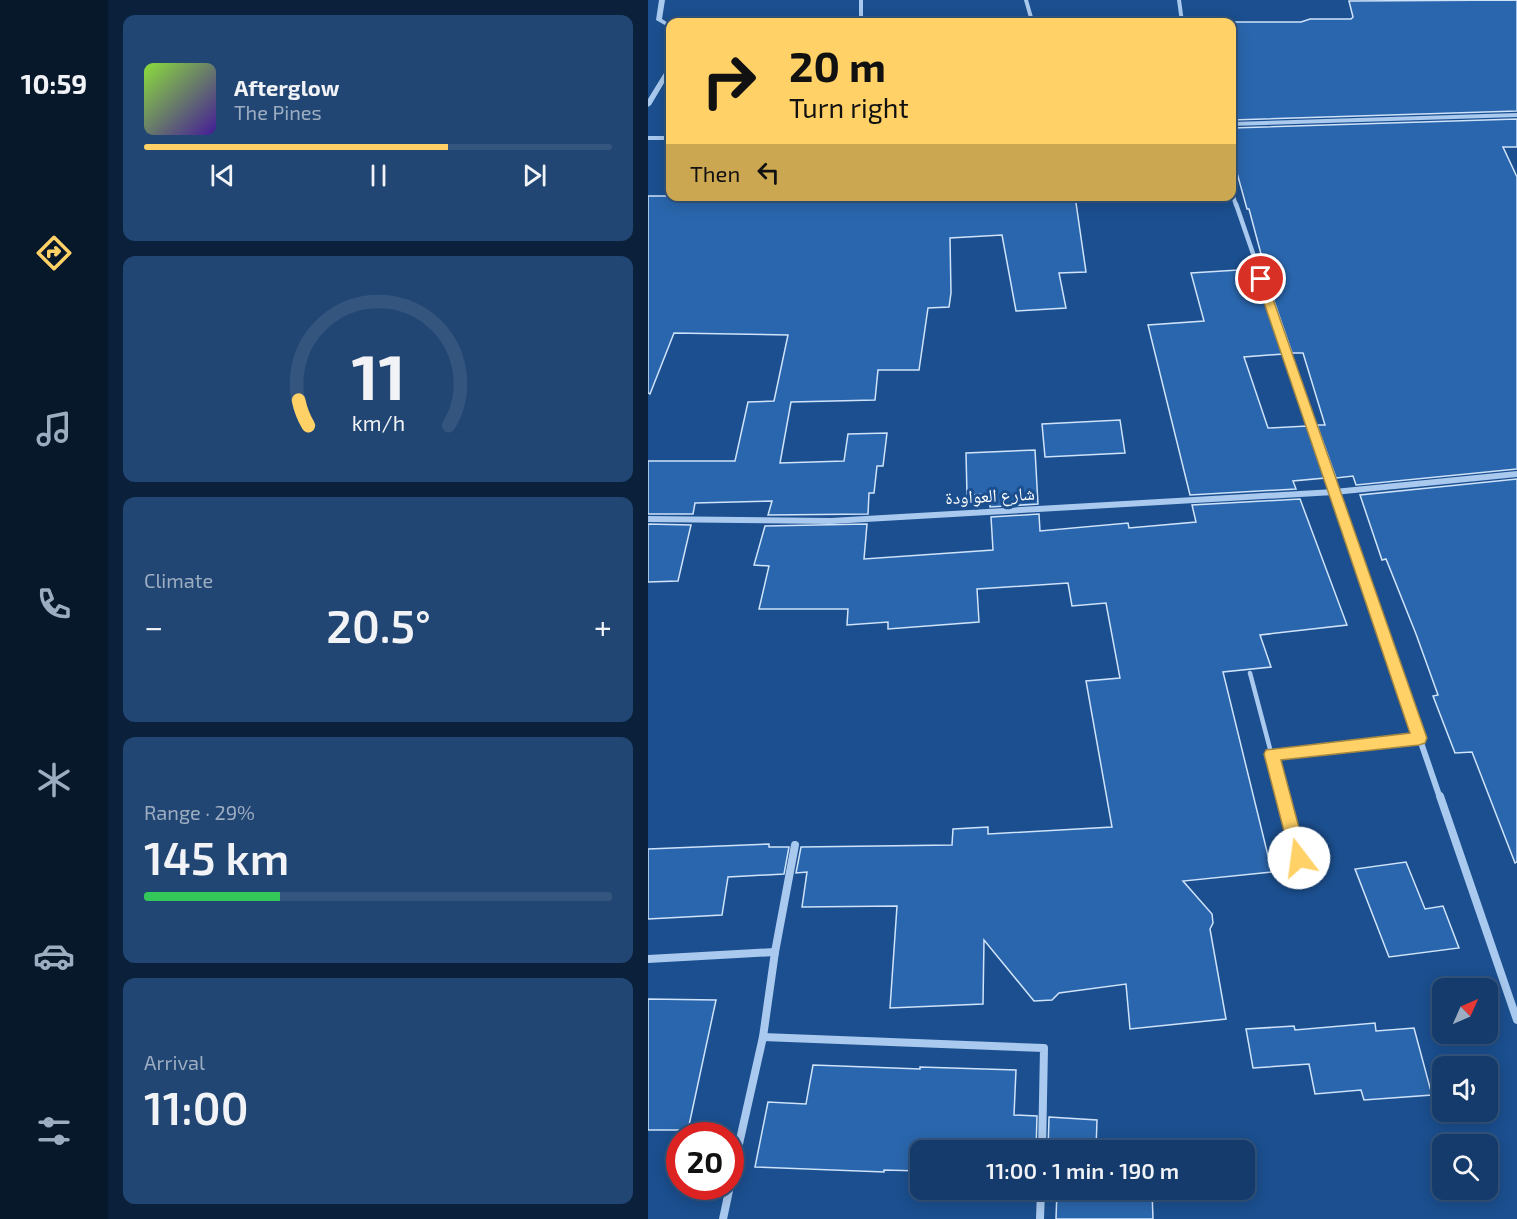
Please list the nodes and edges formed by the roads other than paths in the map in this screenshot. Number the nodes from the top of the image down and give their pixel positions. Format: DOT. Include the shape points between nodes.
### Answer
graph roads {
  1 [pos="662,0"];
  2 [pos="861,0"];
  3 [pos="1026,0"];
  4 [pos="1179,0"];
  5 [pos="861,18"];
  6 [pos="1031,18"];
  7 [pos="1181,18"];
  8 [pos="666,24"];
  9 [pos="666,75"];
  10 [pos="648,105"];
  11 [pos="1517,115"];
  12 [pos="1236,124"];
  13 [pos="648,138"];
  14 [pos="666,138"];
  15 [pos="1234,201"];
  16 [pos="1517,474"];
  17 [pos="1334,492"];
  18 [pos="648,519"];
  19 [pos="1250,673"];
  20 [pos="1419,738"];
  21 [pos="1272,754"];
  22 [pos="795,845"];
  23 [pos="1299,858"];
  24 [pos="775,952"];
  25 [pos="648,959"];
  26 [pos="1517,1020"];
  27 [pos="763,1037"];
  28 [pos="744,1122"];
  29 [pos="1042,1140"];
  30 [pos="727,1200"];
  31 [pos="1041,1200"];
  32 [pos="723,1219"];
  33 [pos="1040,1219"];
  1 -- 8 [label="street" via="659,20"];
  2 -- 5 [label="street"];
  3 -- 6 [label="street"];
  4 -- 7 [label="street"];
  9 -- 10 [label="street"];
  11 -- 12 [label="street"];
  13 -- 14 [label="street"];
  15 -- 17 [label="street"];
  16 -- 17 [label="street, شارع العواودة"];
  17 -- 18 [label="street, شارع العواودة" via="831,521"];
  17 -- 20 [label="street"];
  19 -- 21 [label="lane"];
  20 -- 21 [label="lane"];
  20 -- 26 [label="street"];
  21 -- 23 [label="lane"];
  22 -- 24 [label="street"];
  24 -- 25 [label="street"];
  24 -- 27 [label="street"];
  27 -- 28 [label="street"];
  27 -- 29 [label="street" via="1044,1048"];
  30 -- 32 [label="street"];
  31 -- 33 [label="street"];
}
